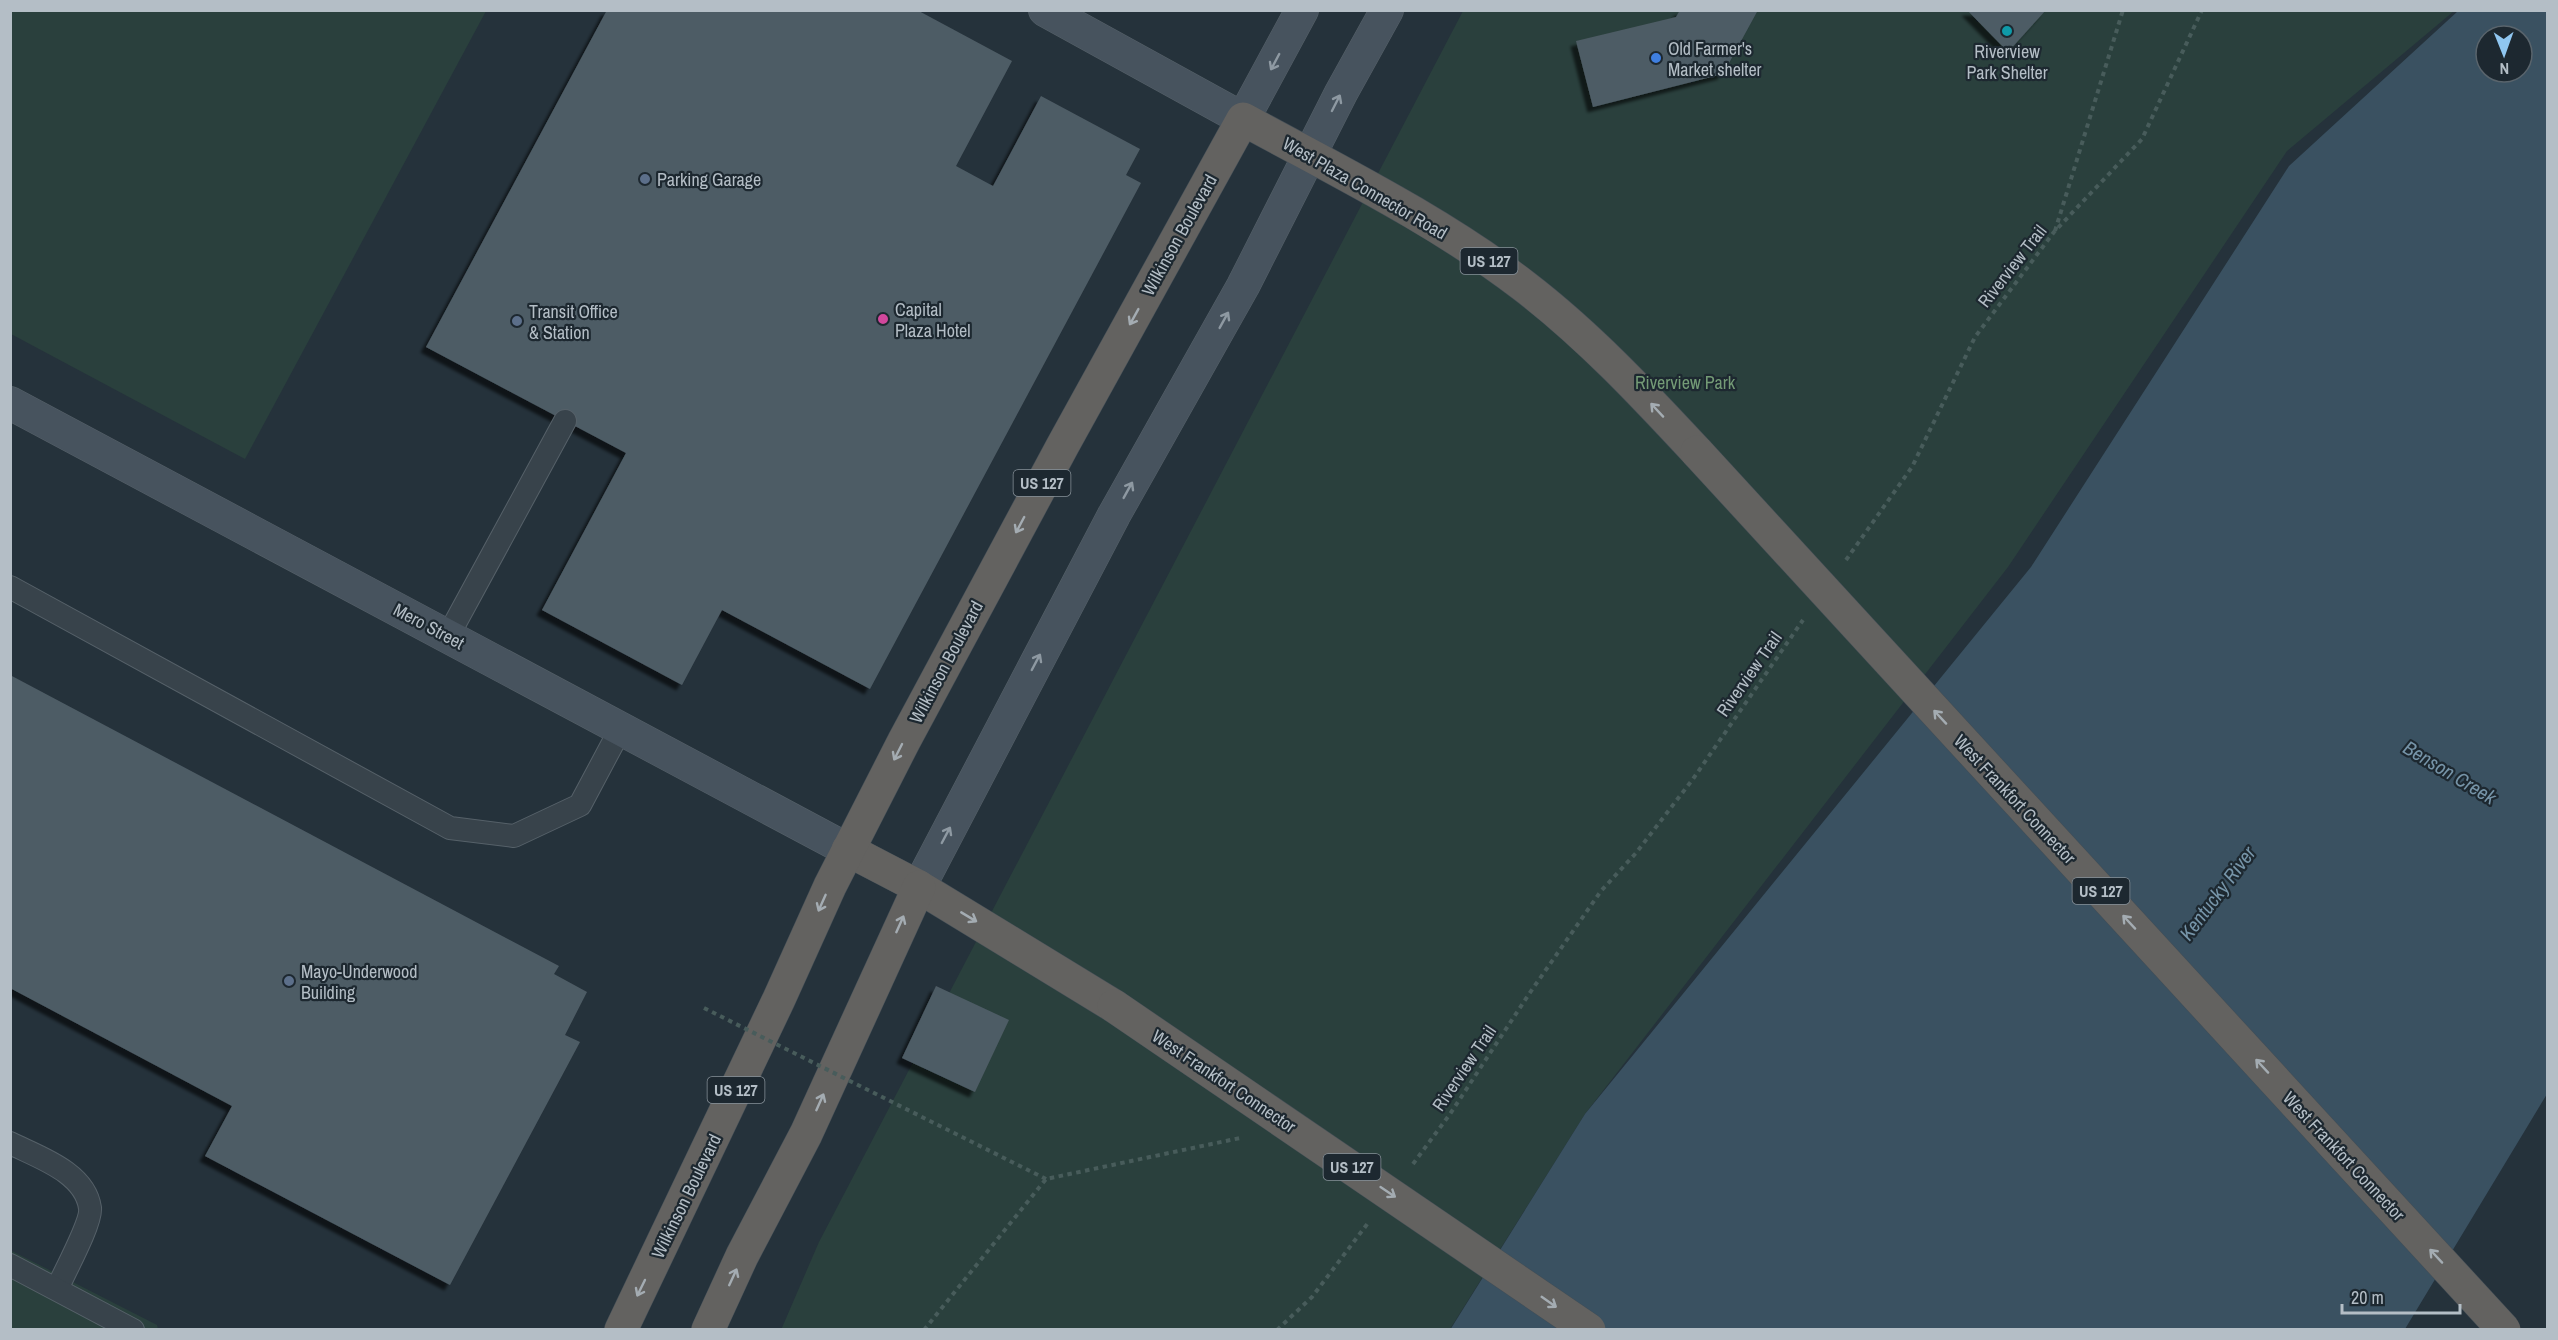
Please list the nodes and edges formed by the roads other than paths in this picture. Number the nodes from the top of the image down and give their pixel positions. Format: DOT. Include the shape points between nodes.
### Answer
graph roads {
  1 [pos="1046,10"];
  2 [pos="1302,10"];
  3 [pos="1387,10"];
  4 [pos="1243,119"];
  5 [pos="1310,156"];
  6 [pos="10,403"];
  7 [pos="565,421"];
  8 [pos="1697,452"];
  9 [pos="10,587"];
  10 [pos="448,636"];
  11 [pos="621,728"];
  12 [pos="848,850"];
  13 [pos="919,887"];
  14 [pos="10,1143"];
  15 [pos="10,1265"];
  16 [pos="57,1289"];
  17 [pos="133,1329"];
  18 [pos="621,1329"];
  19 [pos="708,1329"];
  20 [pos="1589,1329"];
  21 [pos="2504,1329"];
  1 -- 4 [label="main road"];
  2 -- 4 [label="main road, Wilkinson Boulevard, one-way"];
  5 -- 3 [label="main road, one-way"];
  4 -- 5 [label="highway, West Plaza Connector Road / US 127"];
  4 -- 12 [label="highway, Wilkinson Boulevard / US 127, one-way" via="1034,498"];
  8 -- 5 [label="highway, West Plaza Connector Road / US 127, one-way" via="1583,336 1524,286 1463,244"];
  13 -- 5 [label="main road, one-way" via="1114,515 1243,286"];
  6 -- 10 [label="main road, Mero Street"];
  7 -- 10 [label="lane"];
  21 -- 8 [label="highway, West Frankfort Connector / US 127, one-way, bridge"];
  9 -- 11 [label="lane" via="450,828 514,836 580,805"];
  10 -- 11 [label="main road, Mero Street"];
  11 -- 12 [label="main road, Mero Street"];
  12 -- 13 [label="highway, West Frankfort Connector"];
  12 -- 18 [label="highway, Wilkinson Boulevard / US 127, one-way"];
  19 -- 13 [label="highway, one-way" via="806,1134"];
  13 -- 20 [label="highway, West Frankfort Connector / US 127, one-way, bridge" via="1114,1006"];
  14 -- 16 [label="lane" via="76,1181 88,1203 90,1210 81,1237"];
  15 -- 16 [label="lane"];
  16 -- 17 [label="lane"];
}
